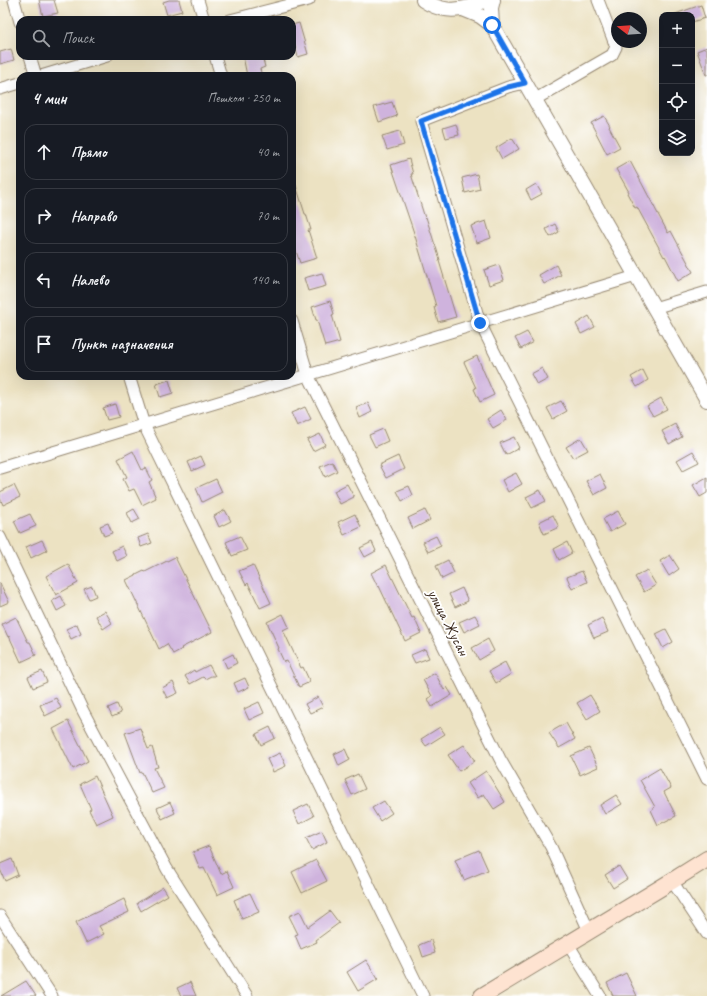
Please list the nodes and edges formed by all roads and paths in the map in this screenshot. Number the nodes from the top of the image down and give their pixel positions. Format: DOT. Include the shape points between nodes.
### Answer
graph roads {
  1 [pos="14,0"];
  2 [pos="198,0"];
  3 [pos="305,0"];
  4 [pos="423,0"];
  5 [pos="484,0"];
  6 [pos="493,0"];
  7 [pos="598,0"];
  8 [pos="463,9"];
  9 [pos="18,16"];
  10 [pos="203,16"];
  11 [pos="245,16"];
  12 [pos="492,25"];
  13 [pos="31,60"];
  14 [pos="94,60"];
  15 [pos="216,60"];
  16 [pos="35,72"];
  17 [pos="54,72"];
  18 [pos="219,72"];
  19 [pos="525,83"];
  20 [pos="16,84"];
  21 [pos="0,89"];
  22 [pos="534,100"];
  23 [pos="636,276"];
  24 [pos="707,292"];
  25 [pos="654,308"];
  26 [pos="480,323"];
  27 [pos="296,334"];
  28 [pos="308,375"];
  29 [pos="296,379"];
  30 [pos="130,380"];
  31 [pos="292,380"];
  32 [pos="707,400"];
  33 [pos="144,425"];
  34 [pos="0,468"];
  35 [pos="0,538"];
  36 [pos="707,779"];
  37 [pos="707,859"];
  38 [pos="672,881"];
  39 [pos="0,916"];
  40 [pos="589,931"];
  41 [pos="707,934"];
  42 [pos="568,944"];
  43 [pos="52,996"];
  44 [pos="247,996"];
  45 [pos="423,996"];
  46 [pos="482,996"];
  47 [pos="600,996"];
  1 -- 9 [label="street"];
  2 -- 10 [label="street"];
  3 -- 11 [label="street"];
  4 -- 8 [label="street" via="447,10"];
  5 -- 8 [label="street"];
  6 -- 12 [label="street"];
  7 -- 22 [label="street" via="616,47 612,55"];
  8 -- 12 [label="street" via="480,16"];
  12 -- 19 [label="street"];
  13 -- 16 [label="street"];
  14 -- 17 [label="street"];
  15 -- 18 [label="street"];
  19 -- 22 [label="street"];
  19 -- 26 [label="street" via="508,87 421,121"];
  20 -- 21 [label="street"];
  22 -- 23 [label="street"];
  23 -- 25 [label="street"];
  23 -- 26 [label="street"];
  24 -- 25 [label="street"];
  25 -- 32 [label="street"];
  26 -- 28 [label="street"];
  26 -- 36 [label="street"];
  27 -- 28 [label="street, улица Жусан"];
  28 -- 29 [label="street"];
  28 -- 40 [label="street, улица Жусан" via="500,759 551,847"];
  30 -- 33 [label="street"];
  31 -- 33 [label="street"];
  33 -- 34 [label="street"];
  33 -- 45 [label="street"];
  35 -- 44 [label="street" via="83,711 163,862"];
  37 -- 38 [label="main road"];
  38 -- 40 [label="main road"];
  38 -- 41 [label="street"];
  39 -- 43 [label="street"];
  40 -- 42 [label="main road"];
  42 -- 46 [label="main road"];
  42 -- 47 [label="street"];
}
